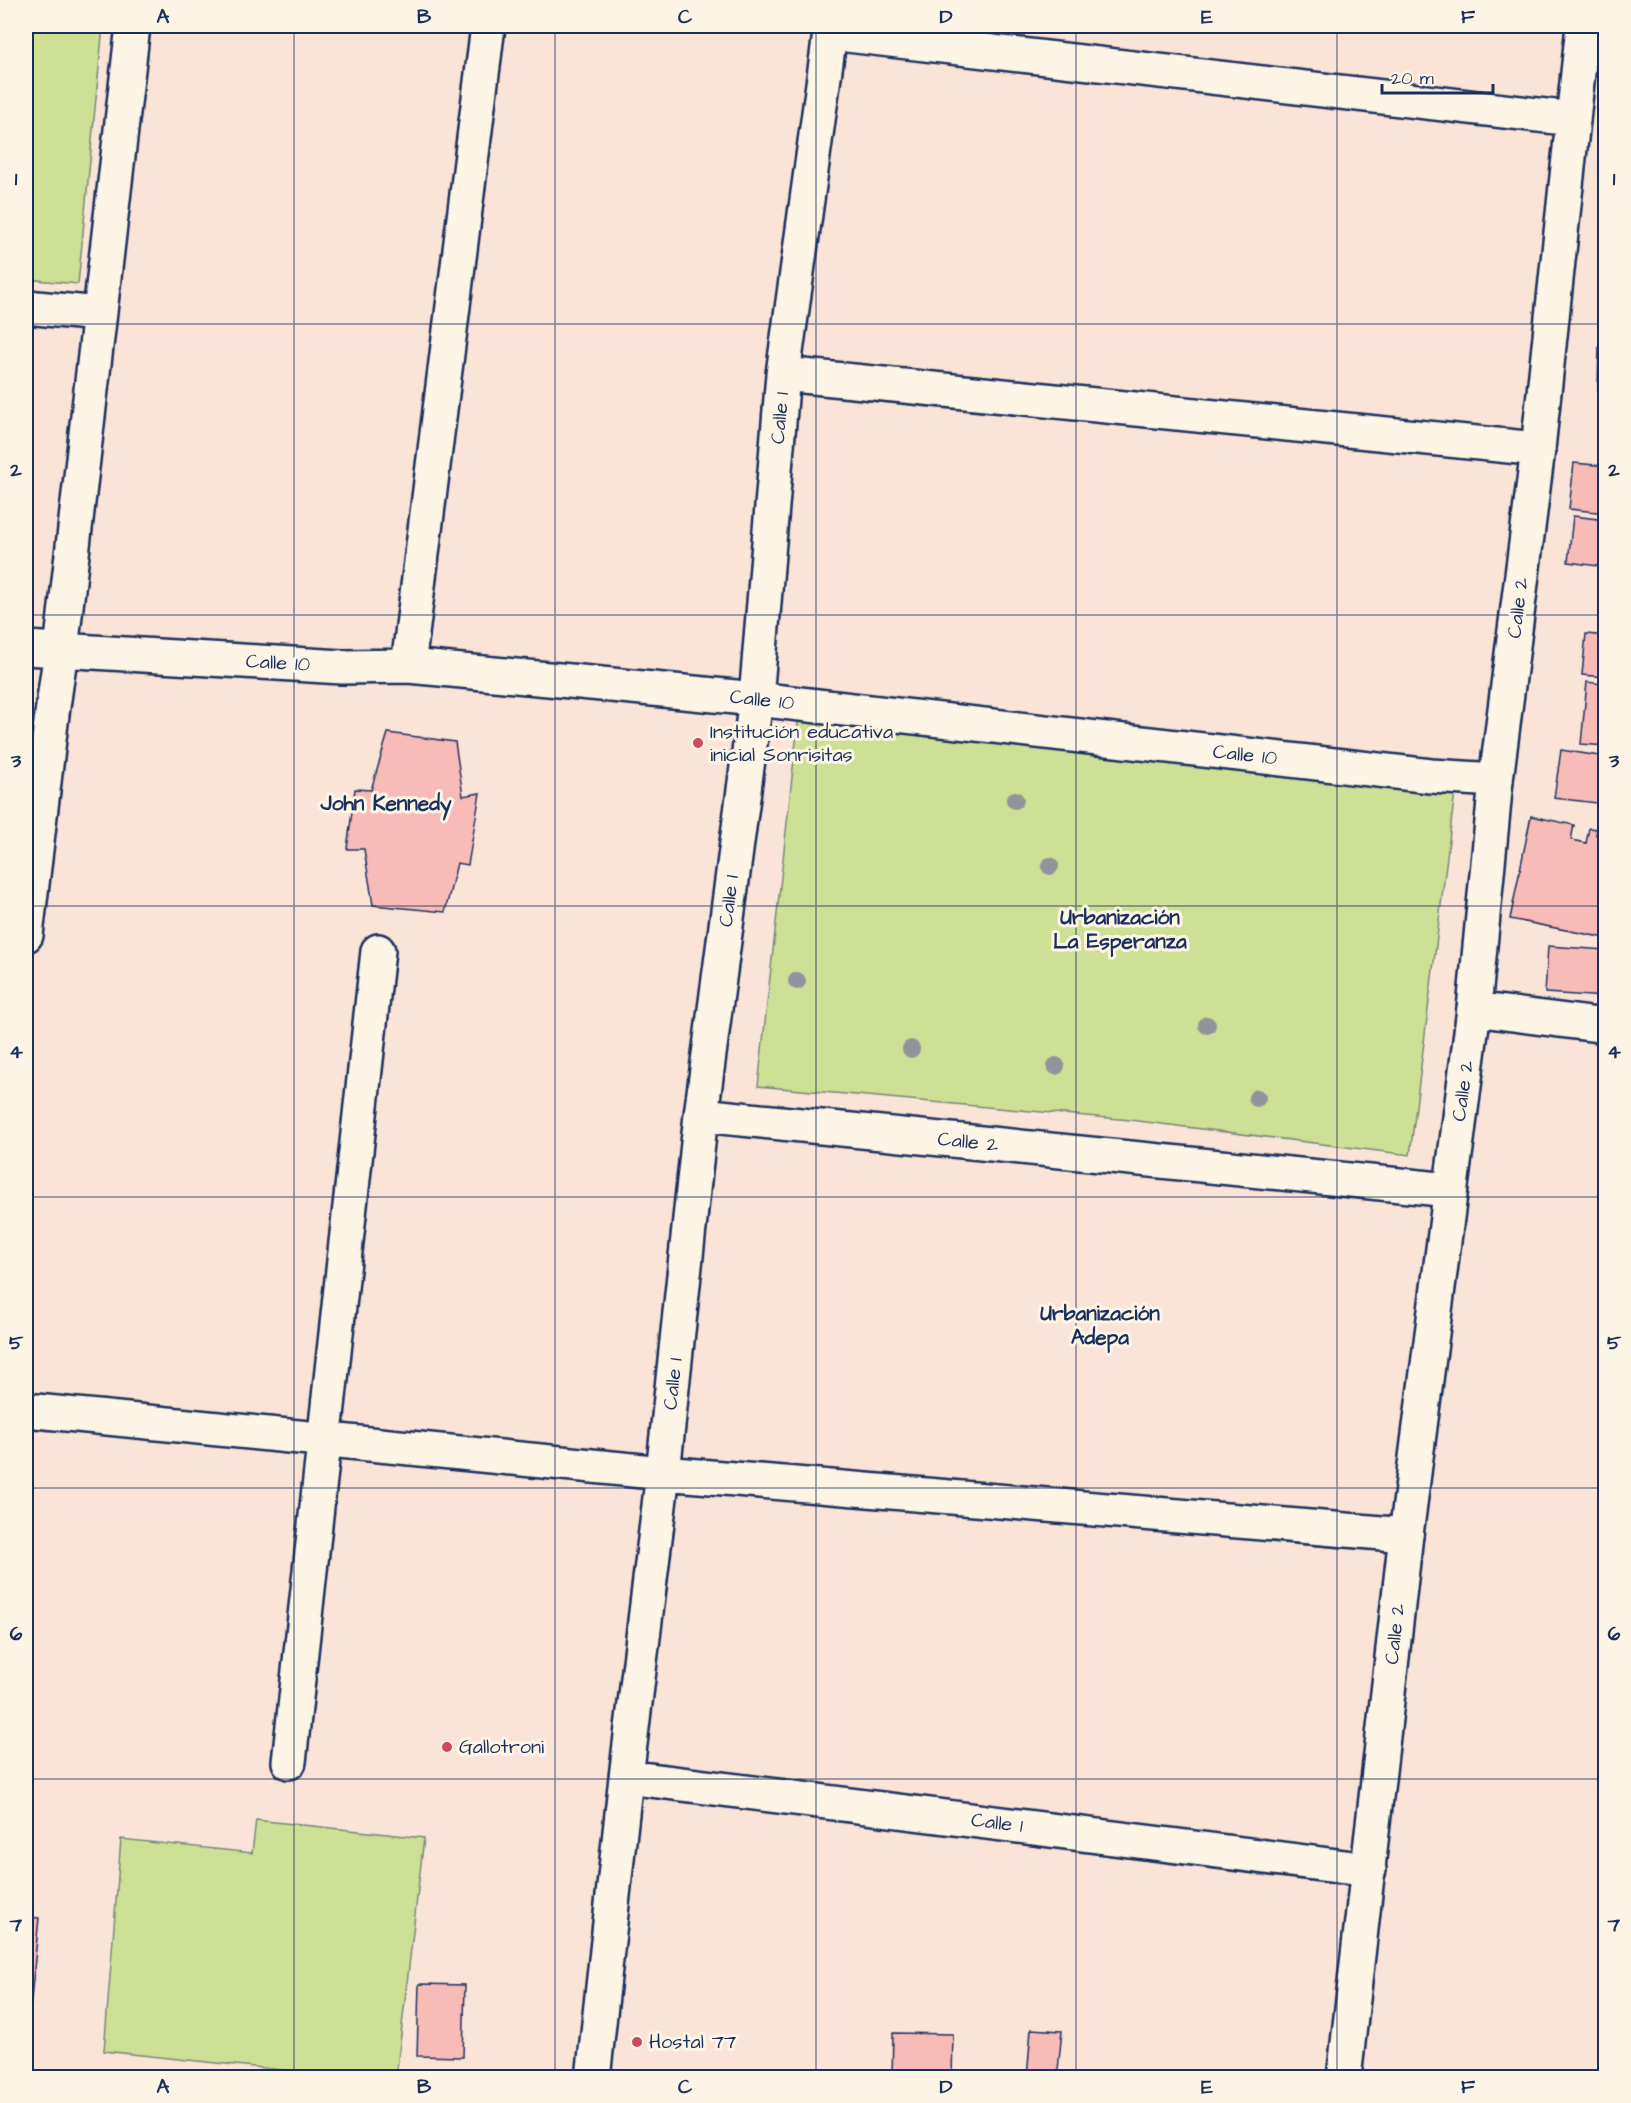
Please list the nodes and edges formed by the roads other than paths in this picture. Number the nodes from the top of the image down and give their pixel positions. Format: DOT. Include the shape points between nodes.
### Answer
graph roads {
  1 [pos="133,26"];
  2 [pos="488,26"];
  3 [pos="1583,26"];
  4 [pos="831,29"];
  5 [pos="1574,119"];
  6 [pos="26,307"];
  7 [pos="99,314"];
  8 [pos="783,374"];
  9 [pos="1539,449"];
  10 [pos="26,648"];
  11 [pos="62,650"];
  12 [pos="408,666"];
  13 [pos="756,699"];
  14 [pos="1496,780"];
  15 [pos="26,934"];
  16 [pos="378,951"];
  17 [pos="1474,1009"];
  18 [pos="1605,1026"];
  19 [pos="701,1115"];
  20 [pos="1450,1190"];
  21 [pos="26,1410"];
  22 [pos="324,1439"];
  23 [pos="663,1473"];
  24 [pos="1406,1535"];
  25 [pos="289,1762"];
  26 [pos="626,1777"];
  27 [pos="1369,1870"];
  28 [pos="593,2078"];
  29 [pos="1344,2078"];
  1 -- 7 [label="street"];
  2 -- 12 [label="street"];
  3 -- 5 [label="street, Calle 2"];
  4 -- 5 [label="street"];
  4 -- 8 [label="street, Calle 1"];
  5 -- 9 [label="street, Calle 2"];
  6 -- 7 [label="street"];
  7 -- 11 [label="street"];
  8 -- 9 [label="street"];
  8 -- 13 [label="street, Calle 1"];
  9 -- 14 [label="street, Calle 2"];
  10 -- 11 [label="street, Calle 10"];
  11 -- 12 [label="street, Calle 10" via="342,667"];
  11 -- 15 [label="street"];
  12 -- 13 [label="street, Calle 10"];
  13 -- 14 [label="street, Calle 10" via="1431,776"];
  13 -- 19 [label="street, Calle 1"];
  14 -- 17 [label="street, Calle 2"];
  16 -- 22 [label="street"];
  17 -- 18 [label="street"];
  17 -- 20 [label="street, Calle 2"];
  19 -- 20 [label="street, Calle 2"];
  19 -- 23 [label="street, Calle 1"];
  20 -- 24 [label="street, Calle 2"];
  21 -- 22 [label="street"];
  22 -- 23 [label="street"];
  22 -- 25 [label="street"];
  23 -- 24 [label="street"];
  23 -- 26 [label="street, Calle 1"];
  24 -- 27 [label="street, Calle 2"];
  26 -- 27 [label="street, Calle 1"];
  26 -- 28 [label="street, Calle 1"];
  27 -- 29 [label="street, Calle 2"];
}
